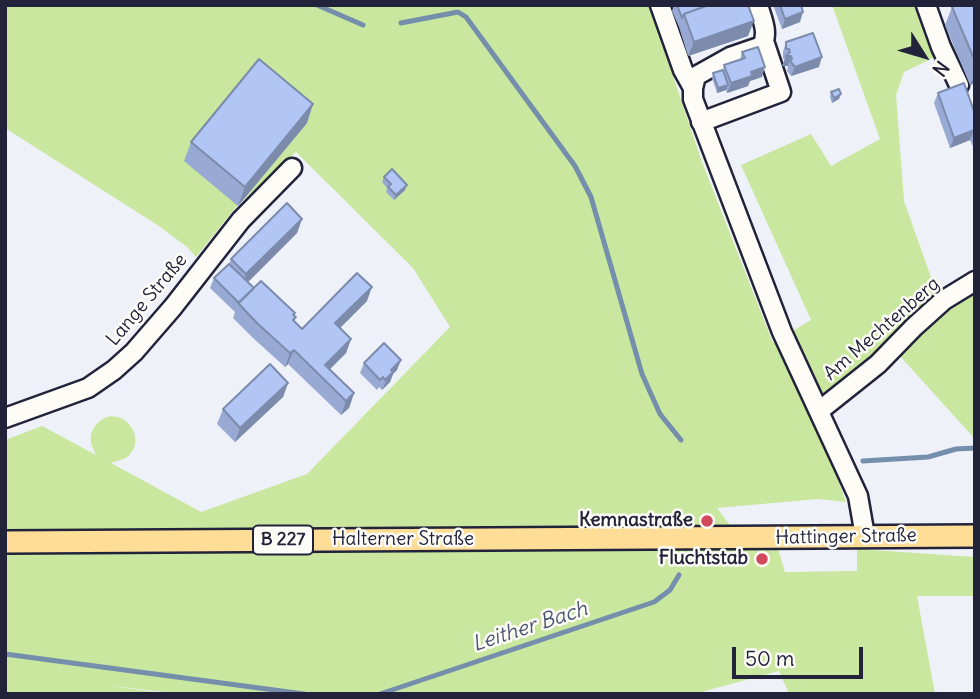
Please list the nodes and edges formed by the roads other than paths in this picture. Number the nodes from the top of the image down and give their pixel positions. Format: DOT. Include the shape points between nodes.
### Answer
graph roads {
  1 [pos="660,5"];
  2 [pos="758,5"];
  3 [pos="926,5"];
  4 [pos="764,41"];
  5 [pos="959,85"];
  6 [pos="693,88"];
  7 [pos="701,122"];
  8 [pos="292,168"];
  9 [pos="975,281"];
  10 [pos="819,411"];
  11 [pos="5,418"];
  12 [pos="865,536"];
  13 [pos="975,536"];
  14 [pos="717,537"];
  15 [pos="5,542"];
  1 -- 6 [label="street"];
  2 -- 4 [label="street"];
  3 -- 5 [label="street"];
  4 -- 6 [label="street" via="762,46 696,76"];
  4 -- 7 [label="street" via="781,92"];
  6 -- 7 [label="street"];
  7 -- 10 [label="street" via="782,332"];
  8 -- 11 [label="street, Lange Straße" via="241,220 173,307 114,370 88,388"];
  9 -- 10 [label="street, Am Mechtenberg" via="944,300 878,364"];
  10 -- 12 [label="street" via="858,496"];
  12 -- 13 [label="main road, Hattinger Straße / B 227"];
  12 -- 14 [label="main road, Hattinger Straße / B 227"];
  14 -- 15 [label="main road, Halterner Straße / B 227"];
}
